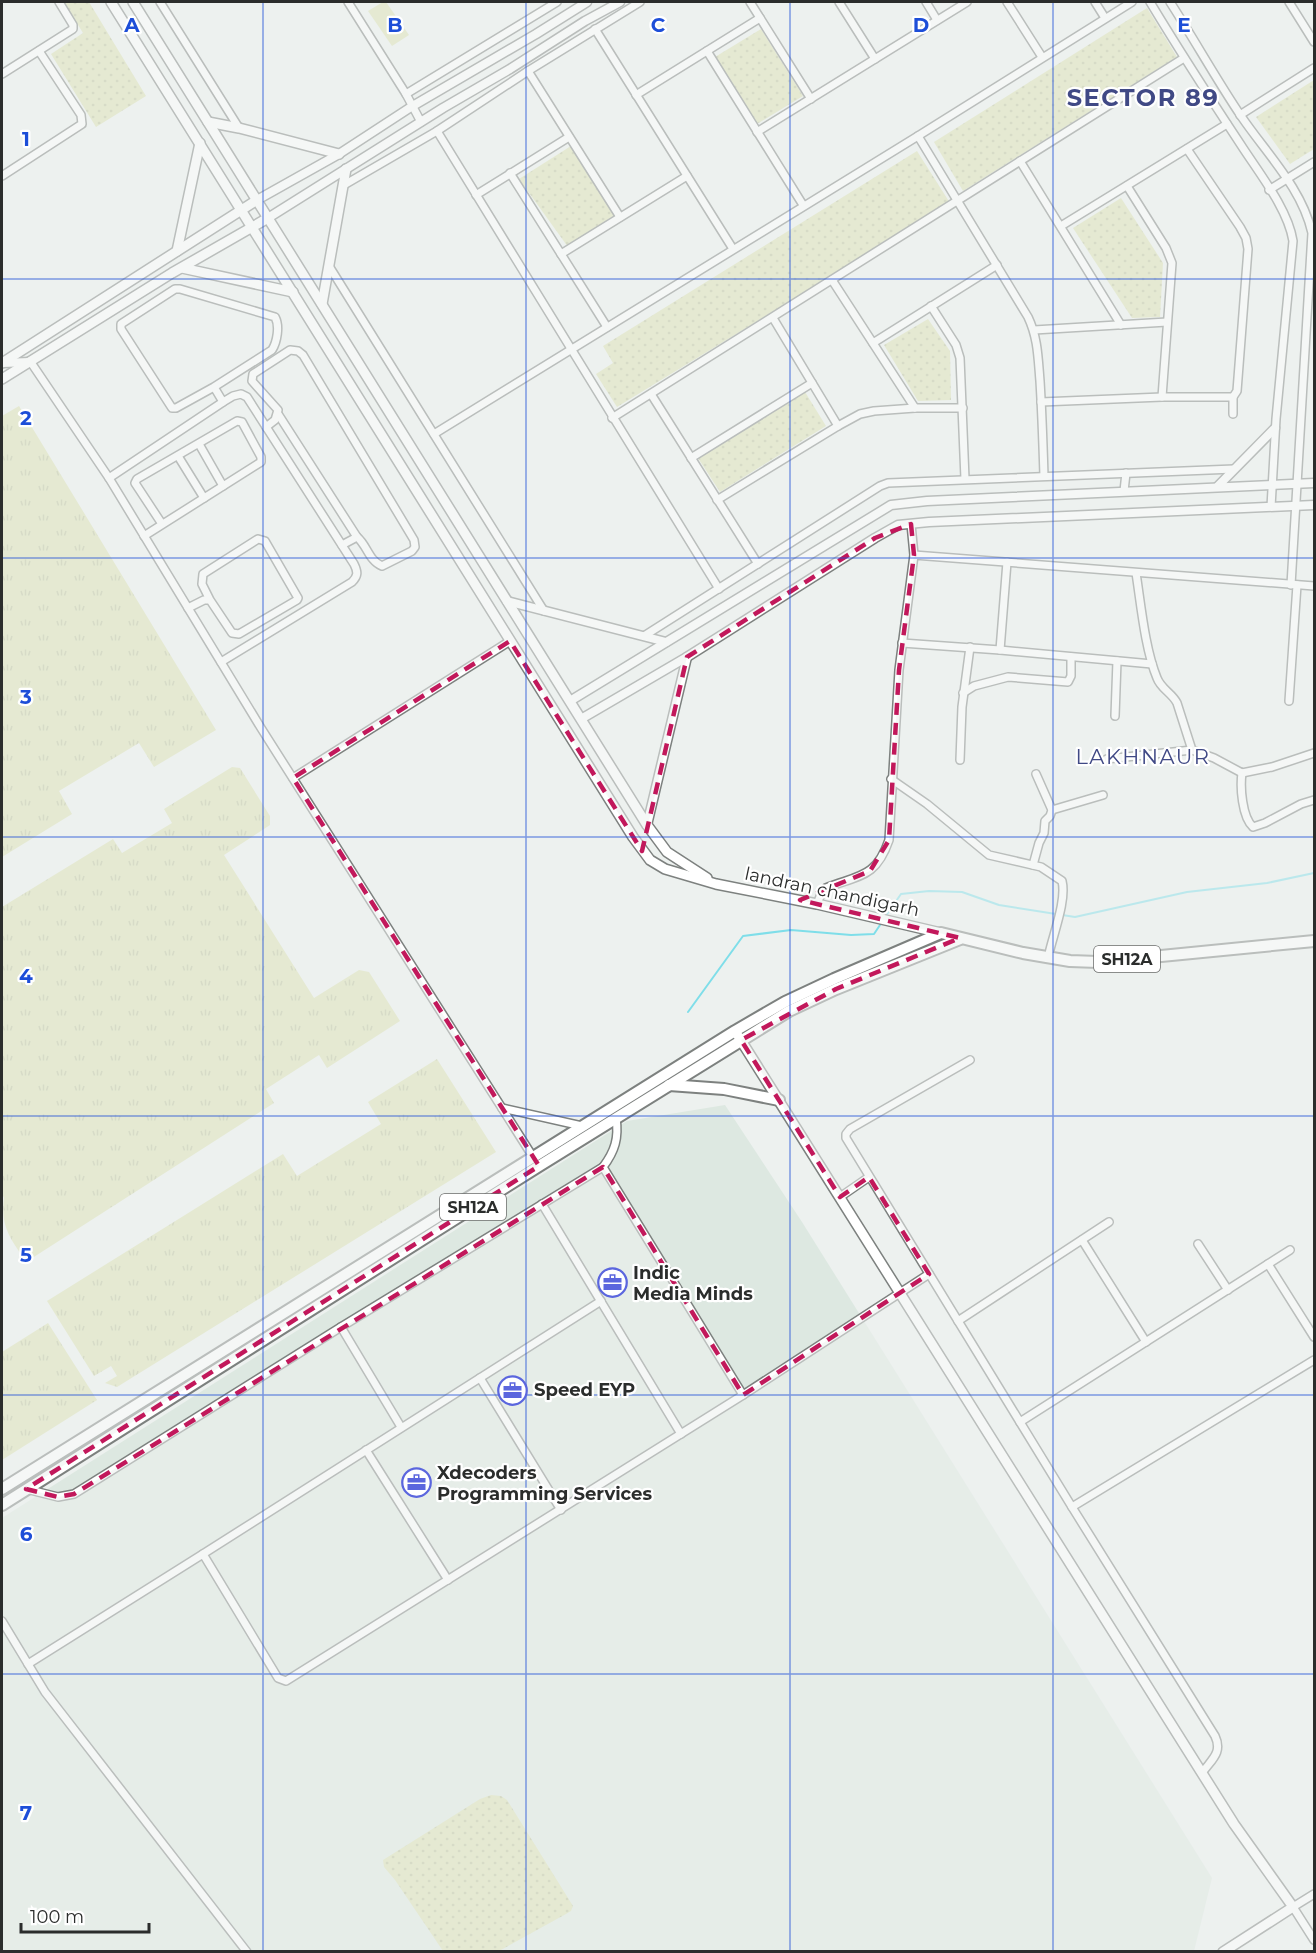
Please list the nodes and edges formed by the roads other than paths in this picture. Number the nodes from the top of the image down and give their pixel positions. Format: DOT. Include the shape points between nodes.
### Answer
graph roads {
  1 [pos="59,2"];
  2 [pos="111,2"];
  3 [pos="133,2"];
  4 [pos="160,2"];
  5 [pos="348,2"];
  6 [pos="557,2"];
  7 [pos="587,2"];
  8 [pos="620,2"];
  9 [pos="640,2"];
  10 [pos="750,2"];
  11 [pos="839,2"];
  12 [pos="926,2"];
  13 [pos="967,2"];
  14 [pos="1007,2"];
  15 [pos="1095,2"];
  16 [pos="1132,2"];
  17 [pos="1150,2"];
  18 [pos="1170,2"];
  19 [pos="1289,2"];
  20 [pos="760,18"];
  21 [pos="1105,18"];
  22 [pos="937,20"];
  23 [pos="595,30"];
  24 [pos="1314,42"];
  25 [pos="39,51"];
  26 [pos="707,51"];
  27 [pos="1042,57"];
  28 [pos="1184,58"];
  29 [pos="875,59"];
  30 [pos="1314,68"];
  31 [pos="528,71"];
  32 [pos="2,74"];
  33 [pos="406,94"];
  34 [pos="636,95"];
  35 [pos="811,99"];
  36 [pos="411,107"];
  37 [pos="1240,115"];
  38 [pos="208,122"];
  39 [pos="421,122"];
  40 [pos="1227,124"];
  41 [pos="239,128"];
  42 [pos="437,131"];
  43 [pos="758,132"];
  44 [pos="918,136"];
  45 [pos="569,137"];
  46 [pos="200,143"];
  47 [pos="1187,149"];
  48 [pos="339,154"];
  49 [pos="1020,161"];
  50 [pos="1314,162"];
  51 [pos="346,169"];
  52 [pos="510,173"];
  53 [pos="2,176"];
  54 [pos="687,176"];
  55 [pos="1287,179"];
  56 [pos="344,185"];
  57 [pos="1127,186"];
  58 [pos="1269,190"];
  59 [pos="476,195"];
  60 [pos="257,200"];
  61 [pos="957,201"];
  62 [pos="804,205"];
  63 [pos="242,210"];
  64 [pos="268,218"];
  65 [pos="620,218"];
  66 [pos="1061,226"];
  67 [pos="252,227"];
  68 [pos="733,249"];
  69 [pos="177,251"];
  70 [pos="561,254"];
  71 [pos="997,265"];
  72 [pos="328,266"];
  73 [pos="182,267"];
  74 [pos="832,280"];
  75 [pos="293,292"];
  76 [pos="322,304"];
  77 [pos="931,306"];
  78 [pos="773,318"];
  79 [pos="1167,322"];
  80 [pos="1121,325"];
  81 [pos="607,327"];
  82 [pos="1034,330"];
  83 [pos="873,344"];
  84 [pos="570,350"];
  85 [pos="30,362"];
  86 [pos="2,363"];
  87 [pos="2,379"];
  88 [pos="812,383"];
  89 [pos="214,387"];
  90 [pos="651,394"];
  91 [pos="1162,397"];
  92 [pos="1233,397"];
  93 [pos="223,402"];
  94 [pos="1041,402"];
  95 [pos="915,408"];
  96 [pos="963,408"];
  97 [pos="278,414"];
  98 [pos="1233,414"];
  99 [pos="612,418"];
  100 [pos="838,426"];
  101 [pos="266,427"];
  102 [pos="1275,428"];
  103 [pos="435,434"];
  104 [pos="199,444"];
  105 [pos="178,456"];
  106 [pos="691,458"];
  107 [pos="1234,470"];
  108 [pos="1126,473"];
  109 [pos="1044,476"];
  110 [pos="109,478"];
  111 [pos="964,479"];
  112 [pos="1296,483"];
  113 [pos="1314,483"];
  114 [pos="1271,484"];
  115 [pos="223,486"];
  116 [pos="1218,486"];
  117 [pos="1124,491"];
  118 [pos="204,498"];
  119 [pos="717,500"];
  120 [pos="1314,505"];
  121 [pos="1295,506"];
  122 [pos="1271,507"];
  123 [pos="911,524"];
  124 [pos="162,525"];
  125 [pos="144,536"];
  126 [pos="357,537"];
  127 [pos="342,545"];
  128 [pos="914,555"];
  129 [pos="1007,562"];
  130 [pos="758,564"];
  131 [pos="1136,573"];
  132 [pos="1294,585"];
  133 [pos="1314,586"];
  134 [pos="719,589"];
  135 [pos="210,600"];
  136 [pos="507,601"];
  137 [pos="188,608"];
  138 [pos="544,611"];
  139 [pos="644,636"];
  140 [pos="510,641"];
  141 [pos="666,642"];
  142 [pos="902,643"];
  143 [pos="970,648"];
  144 [pos="1000,650"];
  145 [pos="687,657"];
  146 [pos="1071,657"];
  147 [pos="1117,661"];
  148 [pos="221,662"];
  149 [pos="1152,664"];
  150 [pos="963,693"];
  151 [pos="570,701"];
  152 [pos="1289,701"];
  153 [pos="1114,716"];
  154 [pos="581,719"];
  155 [pos="1192,750"];
  156 [pos="1314,753"];
  157 [pos="1107,759"];
  158 [pos="960,760"];
  159 [pos="1242,773"];
  160 [pos="1036,774"];
  161 [pos="293,778"];
  162 [pos="891,779"];
  163 [pos="1103,795"];
  164 [pos="1314,800"];
  165 [pos="1052,810"];
  166 [pos="647,825"];
  167 [pos="1033,865"];
  168 [pos="716,884"];
  169 [pos="817,904"];
  170 [pos="941,933"];
  171 [pos="960,939"];
  172 [pos="1314,941"];
  173 [pos="1048,958"];
  174 [pos="738,1035"];
  175 [pos="970,1060"];
  176 [pos="668,1085"];
  177 [pos="778,1100"];
  178 [pos="502,1108"];
  179 [pos="616,1118"];
  180 [pos="582,1126"];
  181 [pos="536,1161"];
  182 [pos="603,1167"];
  183 [pos="869,1177"];
  184 [pos="840,1197"];
  185 [pos="542,1204"];
  186 [pos="1109,1222"];
  187 [pos="1082,1240"];
  188 [pos="1198,1244"];
  189 [pos="1290,1250"];
  190 [pos="1268,1264"];
  191 [pos="929,1274"];
  192 [pos="1228,1290"];
  193 [pos="900,1292"];
  194 [pos="601,1301"];
  195 [pos="958,1322"];
  196 [pos="340,1327"];
  197 [pos="1314,1337"];
  198 [pos="1146,1342"];
  199 [pos="1314,1360"];
  200 [pos="480,1378"];
  201 [pos="743,1395"];
  202 [pos="1020,1422"];
  203 [pos="401,1427"];
  204 [pos="681,1434"];
  205 [pos="366,1450"];
  206 [pos="2,1488"];
  207 [pos="26,1490"];
  208 [pos="2,1505"];
  209 [pos="1072,1507"];
  210 [pos="561,1510"];
  211 [pos="203,1554"];
  212 [pos="448,1580"];
  213 [pos="2,1621"];
  214 [pos="28,1664"];
  215 [pos="1202,1773"];
  216 [pos="1314,1894"];
  217 [pos="1293,1907"];
  218 [pos="1314,1940"];
  219 [pos="247,1952"];
  220 [pos="1223,1952"];
  1 -- 25 [label="street" via="73,29"];
  2 -- 46 [label="main road, landran chandigarh"];
  3 -- 38 [label="main road"];
  4 -- 41 [label="street"];
  5 -- 33 [label="street"];
  6 -- 33 [label="street"];
  7 -- 36 [label="street"];
  8 -- 39 [label="street"];
  9 -- 23 [label="street"];
  10 -- 20 [label="street"];
  11 -- 29 [label="street"];
  12 -- 22 [label="street"];
  13 -- 22 [label="street"];
  14 -- 27 [label="street"];
  15 -- 21 [label="street"];
  16 -- 21 [label="street"];
  17 -- 28 [label="street"];
  18 -- 37 [label="street"];
  19 -- 24 [label="street"];
  20 -- 26 [label="street"];
  20 -- 35 [label="street"];
  21 -- 27 [label="street"];
  22 -- 29 [label="street"];
  23 -- 31 [label="street"];
  23 -- 34 [label="street"];
  25 -- 32 [label="street"];
  25 -- 53 [label="street" via="81,115 82,124"];
  26 -- 34 [label="street"];
  26 -- 43 [label="street"];
  27 -- 44 [label="street"];
  28 -- 40 [label="street"];
  28 -- 49 [label="street"];
  29 -- 35 [label="street"];
  30 -- 37 [label="street"];
  31 -- 42 [label="street"];
  31 -- 45 [label="street"];
  33 -- 36 [label="street"];
  34 -- 54 [label="street"];
  35 -- 43 [label="street"];
  36 -- 39 [label="street"];
  36 -- 48 [label="street"];
  37 -- 55 [label="street"];
  38 -- 41 [label="main road"];
  38 -- 60 [label="main road"];
  39 -- 51 [label="street"];
  40 -- 47 [label="street"];
  40 -- 58 [label="street"];
  41 -- 48 [label="main road"];
  42 -- 56 [label="street"];
  42 -- 59 [label="street"];
  43 -- 62 [label="street"];
  44 -- 61 [label="street"];
  44 -- 62 [label="street"];
  45 -- 52 [label="street"];
  45 -- 65 [label="street"];
  46 -- 63 [label="main road, landran chandigarh"];
  46 -- 69 [label="main road"];
  47 -- 57 [label="street"];
  47 -- 92 [label="street" via="1246,238 1237,391"];
  48 -- 60 [label="street"];
  49 -- 61 [label="street"];
  49 -- 66 [label="street"];
  50 -- 55 [label="street"];
  51 -- 56 [label="main road"];
  51 -- 64 [label="street"];
  52 -- 59 [label="street"];
  52 -- 70 [label="street"];
  54 -- 65 [label="street"];
  54 -- 68 [label="street"];
  55 -- 58 [label="street"];
  55 -- 112 [label="street" via="1309,220 1312,240"];
  56 -- 72 [label="main road"];
  57 -- 66 [label="street"];
  57 -- 79 [label="street" via="1172,263"];
  58 -- 102 [label="street" via="1291,227 1293,241"];
  59 -- 84 [label="street"];
  60 -- 63 [label="main road"];
  60 -- 64 [label="main road"];
  61 -- 71 [label="street"];
  61 -- 74 [label="street"];
  62 -- 68 [label="street"];
  63 -- 67 [label="main road, landran chandigarh"];
  63 -- 69 [label="main road"];
  64 -- 67 [label="main road"];
  64 -- 76 [label="main road"];
  65 -- 70 [label="street"];
  66 -- 80 [label="street"];
  67 -- 73 [label="main road"];
  67 -- 75 [label="main road, landran chandigarh"];
  68 -- 81 [label="street"];
  69 -- 86 [label="main road"];
  70 -- 81 [label="street"];
  71 -- 77 [label="street"];
  71 -- 82 [label="street"];
  72 -- 76 [label="main road"];
  72 -- 103 [label="street"];
  73 -- 75 [label="main road"];
  73 -- 85 [label="main road"];
  74 -- 78 [label="street"];
  74 -- 83 [label="street"];
  75 -- 140 [label="main road, landran chandigarh"];
  76 -- 136 [label="main road"];
  77 -- 83 [label="street"];
  77 -- 96 [label="street" via="958,351"];
  78 -- 88 [label="street"];
  78 -- 90 [label="street"];
  79 -- 80 [label="street"];
  79 -- 91 [label="street"];
  80 -- 82 [label="street"];
  81 -- 84 [label="street"];
  82 -- 94 [label="street"];
  83 -- 95 [label="street"];
  84 -- 99 [label="street"];
  84 -- 103 [label="street"];
  85 -- 86 [label="street"];
  85 -- 87 [label="main road"];
  85 -- 110 [label="street"];
  88 -- 100 [label="street"];
  88 -- 106 [label="street"];
  89 -- 89 [label="street" via="172,408 121,324 175,289 275,317 278,323 272,350"];
  89 -- 93 [label="street"];
  90 -- 99 [label="street"];
  90 -- 106 [label="street"];
  91 -- 92 [label="street"];
  91 -- 94 [label="street"];
  92 -- 98 [label="street"];
  93 -- 101 [label="street" via="241,394 247,397"];
  93 -- 110 [label="street"];
  94 -- 109 [label="street"];
  95 -- 96 [label="street"];
  95 -- 100 [label="street" via="867,412"];
  96 -- 111 [label="street"];
  97 -- 101 [label="street"];
  97 -- 126 [label="street"];
  97 -- 126 [label="street" via="252,377 290,350 298,351 415,547 382,566 376,564"];
  99 -- 134 [label="street"];
  100 -- 119 [label="street"];
  101 -- 127 [label="street"];
  102 -- 107 [label="street"];
  102 -- 114 [label="street"];
  103 -- 138 [label="street"];
  104 -- 105 [label="street"];
  104 -- 115 [label="street"];
  104 -- 115 [label="street" via="237,421 242,422 261,462"];
  105 -- 118 [label="street"];
  105 -- 124 [label="street" via="137,478 135,483"];
  106 -- 119 [label="street"];
  107 -- 108 [label="street"];
  107 -- 116 [label="street"];
  108 -- 109 [label="street"];
  108 -- 117 [label="street"];
  109 -- 111 [label="street"];
  110 -- 125 [label="street"];
  111 -- 130 [label="street" via="880,486"];
  112 -- 113 [label="street"];
  112 -- 114 [label="street"];
  112 -- 121 [label="street"];
  114 -- 116 [label="street"];
  114 -- 122 [label="street"];
  115 -- 118 [label="street"];
  116 -- 117 [label="street"];
  117 -- 141 [label="street" via="891,505"];
  118 -- 124 [label="street"];
  119 -- 130 [label="street"];
  120 -- 121 [label="street"];
  121 -- 122 [label="street"];
  121 -- 132 [label="street"];
  122 -- 123 [label="street"];
  123 -- 128 [label="street"];
  123 -- 145 [label="street" via="898,525 875,538"];
  124 -- 125 [label="street"];
  125 -- 137 [label="street"];
  126 -- 127 [label="street"];
  127 -- 148 [label="street" via="357,571 352,582"];
  128 -- 129 [label="street"];
  128 -- 142 [label="street"];
  129 -- 131 [label="street"];
  129 -- 144 [label="street"];
  130 -- 134 [label="street"];
  131 -- 132 [label="street"];
  131 -- 149 [label="street"];
  132 -- 133 [label="street"];
  132 -- 152 [label="street"];
  134 -- 139 [label="street"];
  135 -- 135 [label="street" via="232,633 239,634 298,598 266,541 258,539 203,574 202,584"];
  135 -- 137 [label="street"];
  136 -- 138 [label="street"];
  136 -- 151 [label="main road"];
  137 -- 148 [label="street"];
  138 -- 139 [label="street"];
  139 -- 141 [label="street"];
  140 -- 161 [label="street"];
  140 -- 168 [label="main road, landran chandigarh" via="650,860 665,869"];
  141 -- 151 [label="street"];
  142 -- 143 [label="street"];
  142 -- 162 [label="street"];
  143 -- 144 [label="street"];
  143 -- 150 [label="street"];
  144 -- 146 [label="street"];
  145 -- 154 [label="street"];
  145 -- 166 [label="street"];
  146 -- 147 [label="street"];
  146 -- 150 [label="street" via="1068,682 1008,677"];
  147 -- 149 [label="street"];
  147 -- 153 [label="street"];
  148 -- 161 [label="street"];
  149 -- 155 [label="street" via="1161,686 1177,703"];
  150 -- 158 [label="street"];
  151 -- 154 [label="main road"];
  154 -- 166 [label="main road"];
  155 -- 157 [label="street"];
  155 -- 159 [label="street"];
  156 -- 159 [label="street" via="1272,768"];
  159 -- 164 [label="street" via="1243,800 1253,827"];
  160 -- 165 [label="street"];
  161 -- 178 [label="street"];
  162 -- 167 [label="street" via="989,855"];
  162 -- 169 [label="street" via="889,840 879,861 870,871 826,888"];
  163 -- 165 [label="street"];
  165 -- 167 [label="street" via="1045,821"];
  166 -- 168 [label="main road" via="667,852"];
  167 -- 173 [label="street" via="1064,885"];
  168 -- 169 [label="main road, landran chandigarh"];
  169 -- 170 [label="main road, landran chandigarh"];
  170 -- 171 [label="main road, SH12A / SH12A"];
  170 -- 174 [label="main road, SH12A" via="795,997"];
  171 -- 173 [label="main road, SH12A / SH12A"];
  171 -- 174 [label="main road, SH12A" via="836,988"];
  172 -- 173 [label="main road, SH12A / SH12A" via="1098,962"];
  174 -- 176 [label="main road, SH12A"];
  174 -- 177 [label="main road"];
  174 -- 180 [label="main road, SH12A"];
  175 -- 183 [label="street" via="847,1132 848,1142"];
  176 -- 177 [label="main road" via="724,1089"];
  176 -- 179 [label="main road, SH12A"];
  177 -- 184 [label="main road"];
  178 -- 180 [label="street"];
  178 -- 181 [label="street"];
  179 -- 181 [label="main road, SH12A"];
  179 -- 182 [label="street" via="617,1142"];
  180 -- 181 [label="main road, SH12A"];
  181 -- 206 [label="main road, SH12A"];
  181 -- 207 [label="main road, SH12A"];
  182 -- 185 [label="street"];
  182 -- 201 [label="street"];
  183 -- 184 [label="street"];
  183 -- 191 [label="street"];
  184 -- 193 [label="main road"];
  185 -- 194 [label="street"];
  185 -- 196 [label="street"];
  186 -- 187 [label="street"];
  187 -- 195 [label="street"];
  187 -- 198 [label="street"];
  188 -- 192 [label="street"];
  189 -- 190 [label="street"];
  190 -- 192 [label="street"];
  190 -- 197 [label="street"];
  191 -- 193 [label="street"];
  191 -- 195 [label="street"];
  192 -- 198 [label="street"];
  193 -- 201 [label="street"];
  193 -- 215 [label="main road"];
  194 -- 200 [label="street"];
  194 -- 204 [label="street"];
  195 -- 202 [label="street"];
  196 -- 203 [label="street"];
  196 -- 207 [label="street" via="74,1494 58,1497"];
  198 -- 202 [label="street"];
  199 -- 209 [label="street"];
  200 -- 203 [label="street"];
  200 -- 210 [label="street"];
  201 -- 204 [label="street"];
  202 -- 209 [label="street"];
  203 -- 205 [label="street"];
  204 -- 210 [label="street"];
  205 -- 211 [label="street"];
  205 -- 212 [label="street"];
  207 -- 208 [label="main road, SH12A"];
  209 -- 215 [label="street" via="1215,1736 1218,1752"];
  210 -- 212 [label="street"];
  211 -- 212 [label="street" via="282,1681"];
  211 -- 214 [label="street"];
  213 -- 214 [label="street"];
  214 -- 219 [label="street" via="45,1692"];
  215 -- 217 [label="main road"];
  216 -- 217 [label="street"];
  217 -- 218 [label="street"];
  217 -- 220 [label="main road"];
}
